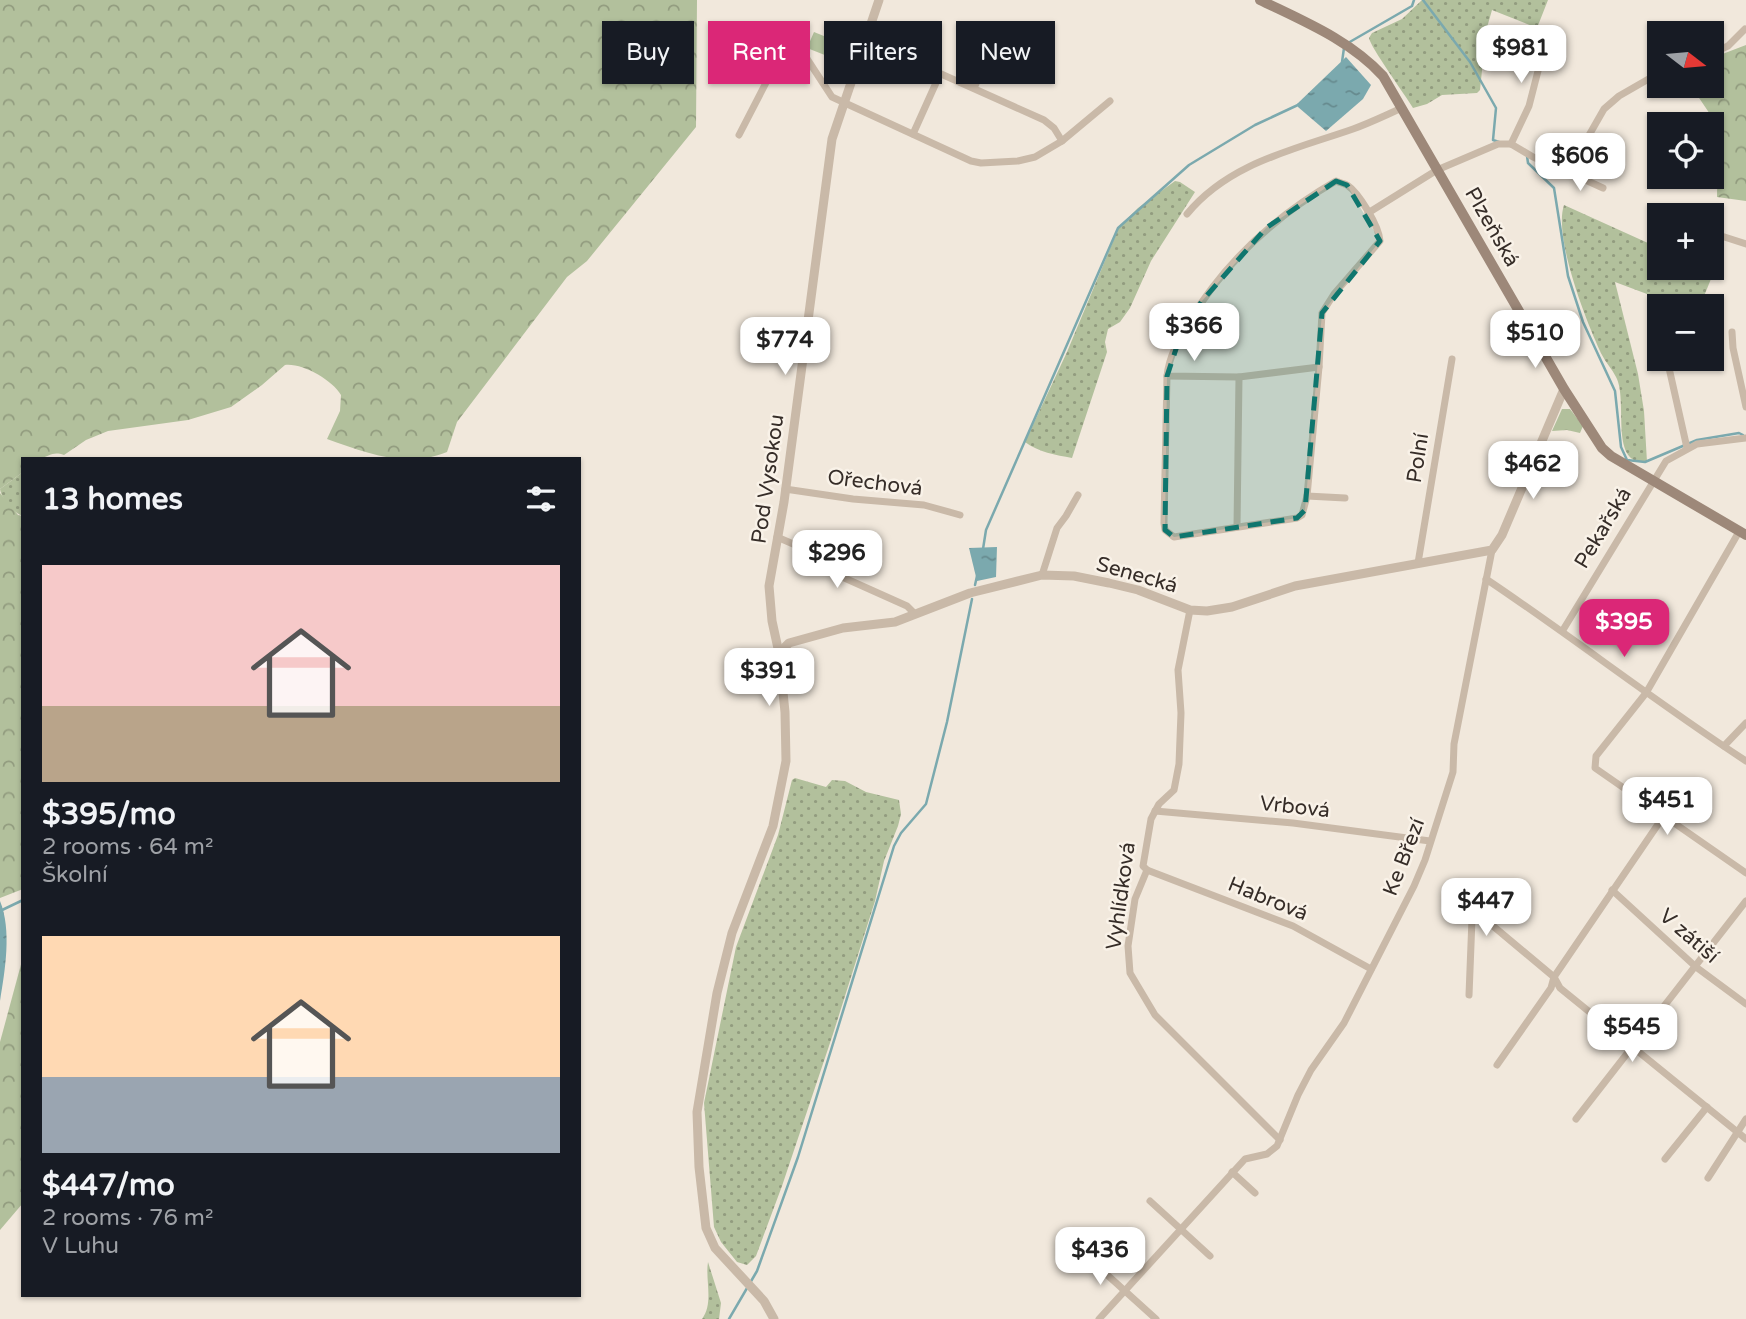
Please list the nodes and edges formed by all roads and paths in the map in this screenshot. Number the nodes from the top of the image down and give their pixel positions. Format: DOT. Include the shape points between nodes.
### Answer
graph roads {
  1 [pos="879,0"];
  2 [pos="1260,0"];
  3 [pos="1278,4"];
  4 [pos="1745,29"];
  5 [pos="1548,32"];
  6 [pos="1724,48"];
  7 [pos="942,75"];
  8 [pos="1647,80"];
  9 [pos="936,84"];
  10 [pos="976,84"];
  11 [pos="974,88"];
  12 [pos="1110,101"];
  13 [pos="843,103"];
  14 [pos="1402,108"];
  15 [pos="913,134"];
  16 [pos="739,135"];
  17 [pos="1062,141"];
  18 [pos="1511,144"];
  19 [pos="1437,170"];
  20 [pos="1568,172"];
  21 [pos="1603,188"];
  22 [pos="1368,213"];
  23 [pos="1187,214"];
  24 [pos="1724,237"];
  25 [pos="1746,244"];
  26 [pos="1732,332"];
  27 [pos="1452,359"];
  28 [pos="1319,367"];
  29 [pos="1670,371"];
  30 [pos="1167,376"];
  31 [pos="1239,377"];
  32 [pos="1564,389"];
  33 [pos="1746,407"];
  34 [pos="1746,438"];
  35 [pos="1687,448"];
  36 [pos="1653,480"];
  37 [pos="785,489"];
  38 [pos="1078,495"];
  39 [pos="1307,496"];
  40 [pos="1345,498"];
  41 [pos="960,515"];
  42 [pos="1237,527"];
  43 [pos="1744,532"];
  44 [pos="778,537"];
  45 [pos="1492,550"];
  46 [pos="1418,564"];
  47 [pos="1042,575"];
  48 [pos="1486,579"];
  49 [pos="1190,610"];
  50 [pos="914,613"];
  51 [pos="1563,630"];
  52 [pos="779,653"];
  53 [pos="1646,693"];
  54 [pos="1746,723"];
  55 [pos="1724,746"];
  56 [pos="1746,761"];
  57 [pos="1155,811"];
  58 [pos="1663,817"];
  59 [pos="1430,841"];
  60 [pos="1147,870"];
  61 [pos="1746,873"];
  62 [pos="1612,890"];
  63 [pos="1746,901"];
  64 [pos="1696,967"];
  65 [pos="1371,969"];
  66 [pos="1554,977"];
  67 [pos="1469,995"];
  68 [pos="1746,1004"];
  69 [pos="1632,1046"];
  70 [pos="1497,1065"];
  71 [pos="1707,1107"];
  72 [pos="1576,1119"];
  73 [pos="1746,1119"];
  74 [pos="1737,1132"];
  75 [pos="1746,1139"];
  76 [pos="1280,1140"];
  77 [pos="1665,1159"];
  78 [pos="1232,1172"];
  79 [pos="1708,1178"];
  80 [pos="1255,1193"];
  81 [pos="1150,1202"];
  82 [pos="1181,1229"];
  83 [pos="1210,1256"];
  84 [pos="1094,1263"];
  85 [pos="1125,1291"];
  86 [pos="774,1319"];
  87 [pos="1099,1319"];
  88 [pos="1156,1319"];
  1 -- 13 [label="street, Pod Vysokou"];
  2 -- 3 [label="main road, Plzeňská"];
  3 -- 14 [label="main road, Plzeňská" via="1369,61"];
  4 -- 6 [label="street"];
  5 -- 18 [label="street" via="1529,106"];
  7 -- 11 [label="street"];
  8 -- 20 [label="street" via="1604,109"];
  9 -- 15 [label="street"];
  10 -- 11 [label="street"];
  11 -- 17 [label="street" via="1044,120"];
  12 -- 17 [label="street"];
  13 -- 15 [label="street"];
  13 -- 16 [label="street" via="832,97 796,41 789,40"];
  13 -- 37 [label="street, Pod Vysokou" via="832,139"];
  14 -- 19 [label="main road, Plzeňská"];
  14 -- 23 [label="street" via="1233,174 1209,190"];
  15 -- 17 [label="street" via="981,163 1035,157"];
  18 -- 19 [label="street" via="1487,147"];
  18 -- 20 [label="street"];
  19 -- 22 [label="street"];
  19 -- 32 [label="main road, Plzeňská"];
  20 -- 21 [label="street"];
  22 -- 28 [label="street" via="1380,241 1322,313"];
  22 -- 30 [label="street" via="1347,185 1336,181 1266,228 1202,301 1179,340"];
  24 -- 25 [label="street"];
  26 -- 33 [label="street"];
  27 -- 46 [label="street, Polní"];
  28 -- 31 [label="street"];
  28 -- 39 [label="street"];
  29 -- 35 [label="street"];
  30 -- 31 [label="street"];
  30 -- 42 [label="street" via="1165,530 1174,537"];
  31 -- 42 [label="street"];
  32 -- 36 [label="main road, Plzeňská" via="1602,449"];
  32 -- 45 [label="street"];
  34 -- 35 [label="street"];
  35 -- 36 [label="street, Pekařská" via="1666,461"];
  36 -- 43 [label="main road, Plzeňská"];
  36 -- 51 [label="street, Pekařská"];
  37 -- 41 [label="street, Ořechová" via="924,505"];
  37 -- 44 [label="street, Pod Vysokou"];
  38 -- 47 [label="street" via="1057,528"];
  39 -- 40 [label="street"];
  39 -- 42 [label="street" via="1305,510 1297,518"];
  43 -- 53 [label="street"];
  44 -- 50 [label="street" via="807,550 840,576"];
  44 -- 52 [label="street, Pod Vysokou" via="769,586"];
  45 -- 46 [label="street, Senecká"];
  45 -- 48 [label="street, Ke Březí"];
  46 -- 49 [label="street, Senecká" via="1295,586 1232,607"];
  47 -- 49 [label="street, Senecká" via="1109,583"];
  47 -- 50 [label="street, Senecká"];
  48 -- 51 [label="street"];
  48 -- 59 [label="street, Ke Březí" via="1454,744 1453,772"];
  49 -- 57 [label="street, Vyhlídková" via="1178,670 1179,764 1174,790"];
  50 -- 52 [label="street, Senecká" via="895,622 843,628 789,643"];
  51 -- 53 [label="street"];
  52 -- 86 [label="street, Pod Vysokou" via="786,761 773,826 732,933 696,1112 706,1228 715,1248 764,1301"];
  53 -- 55 [label="street"];
  53 -- 58 [label="street" via="1596,756 1595,768"];
  54 -- 55 [label="street"];
  55 -- 56 [label="street"];
  57 -- 59 [label="street, Vrbová"];
  57 -- 60 [label="street, Vyhlídková" via="1143,866"];
  58 -- 61 [label="street"];
  58 -- 62 [label="street"];
  59 -- 65 [label="street, Ke Březí" via="1414,886"];
  60 -- 65 [label="street, Habrová" via="1293,926"];
  60 -- 76 [label="street, Vyhlídková" via="1135,900 1128,947 1130,973 1155,1015"];
  62 -- 64 [label="street, V zátiší"];
  62 -- 66 [label="street"];
  63 -- 64 [label="street"];
  64 -- 68 [label="street, V zátiší"];
  64 -- 69 [label="street"];
  65 -- 76 [label="street, Ke Březí" via="1344,1023 1297,1095"];
  66 -- 67 [label="street" via="1476,915 1472,919"];
  66 -- 69 [label="street" via="1560,988"];
  66 -- 70 [label="street"];
  69 -- 71 [label="street"];
  69 -- 72 [label="street"];
  71 -- 74 [label="street"];
  71 -- 77 [label="street"];
  73 -- 74 [label="street"];
  74 -- 75 [label="street"];
  74 -- 79 [label="street"];
  76 -- 78 [label="street, Ke Březí" via="1274,1150 1245,1159"];
  78 -- 80 [label="street"];
  78 -- 82 [label="street"];
  81 -- 82 [label="street"];
  82 -- 83 [label="street"];
  82 -- 85 [label="street"];
  84 -- 85 [label="street"];
  85 -- 87 [label="street"];
  85 -- 88 [label="street"];
}
